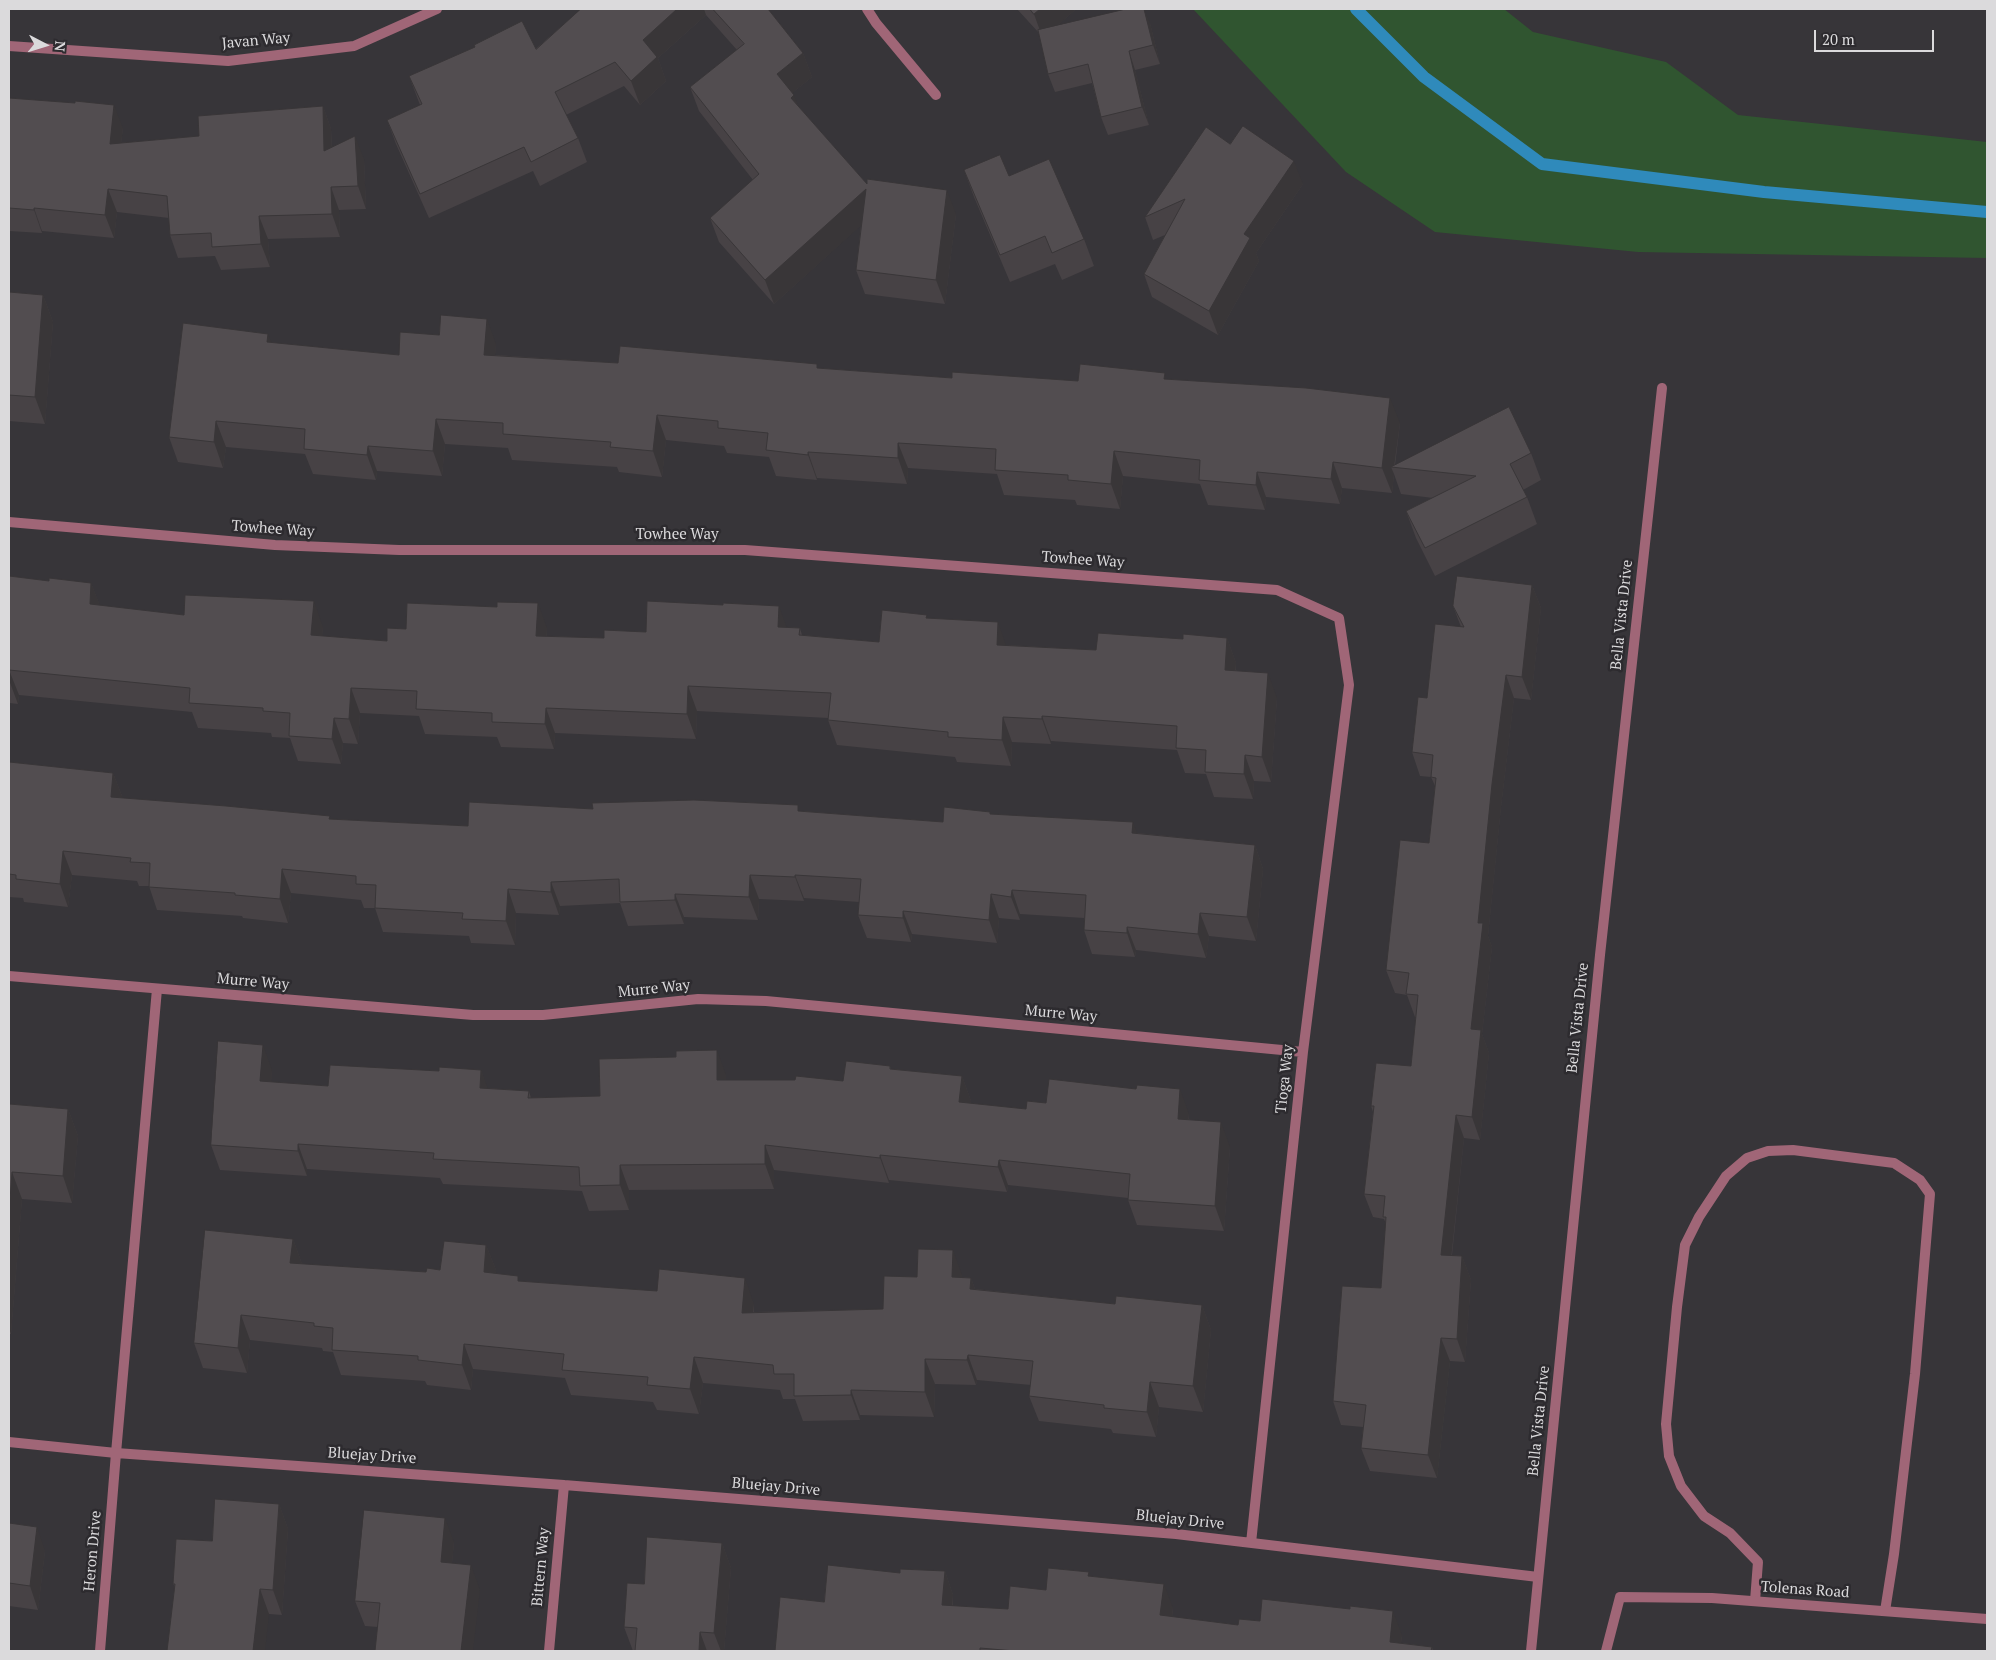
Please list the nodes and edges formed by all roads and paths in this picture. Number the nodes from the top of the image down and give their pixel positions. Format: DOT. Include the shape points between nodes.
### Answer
graph roads {
  1 [pos="437,9"];
  2 [pos="867,9"];
  3 [pos="9,46"];
  4 [pos="936,94"];
  5 [pos="1662,388"];
  6 [pos="9,522"];
  7 [pos="1339,618"];
  8 [pos="9,976"];
  9 [pos="157,989"];
  10 [pos="1303,1052"];
  11 [pos="9,1442"];
  12 [pos="116,1453"];
  13 [pos="564,1485"];
  14 [pos="1251,1543"];
  15 [pos="1538,1577"];
  16 [pos="1756,1601"];
  17 [pos="1884,1611"];
  18 [pos="1987,1619"];
  19 [pos="100,1651"];
  20 [pos="548,1651"];
  21 [pos="1531,1651"];
  22 [pos="1606,1651"];
  1 -- 3 [label="street, Javan Way" via="354,46 228,61"];
  2 -- 4 [label="street"];
  5 -- 15 [label="street, Bella Vista Drive" via="1600,955"];
  6 -- 7 [label="street, Towhee Way" via="294,546 399,550 745,550 1277,590"];
  7 -- 10 [label="street, Tioga Way" via="1349,685"];
  8 -- 9 [label="street, Murre Way"];
  9 -- 10 [label="street, Murre Way" via="473,1015 543,1014 698,999 766,1001"];
  9 -- 12 [label="street, Heron Drive"];
  10 -- 14 [label="street, Tioga Way"];
  11 -- 12 [label="street, Bluejay Drive"];
  12 -- 13 [label="street, Bluejay Drive"];
  12 -- 19 [label="street, Heron Drive"];
  13 -- 14 [label="street, Bluejay Drive" via="1166,1533"];
  13 -- 20 [label="street, Bittern Way"];
  14 -- 15 [label="street, Bluejay Drive"];
  15 -- 21 [label="street, Bella Vista Drive"];
  16 -- 17 [label="street, Tolenas Road"];
  16 -- 17 [label="street" via="1758,1562 1730,1533 1704,1516 1681,1486 1669,1456 1666,1424 1685,1245 1698,1217 1726,1176 1747,1158 1768,1150 1793,1150 1894,1163 1920,1180 1930,1194 1915,1374 1894,1554"];
  16 -- 22 [label="street, Tolenas Road" via="1620,1597"];
  17 -- 18 [label="street, Tolenas Road"];
}
